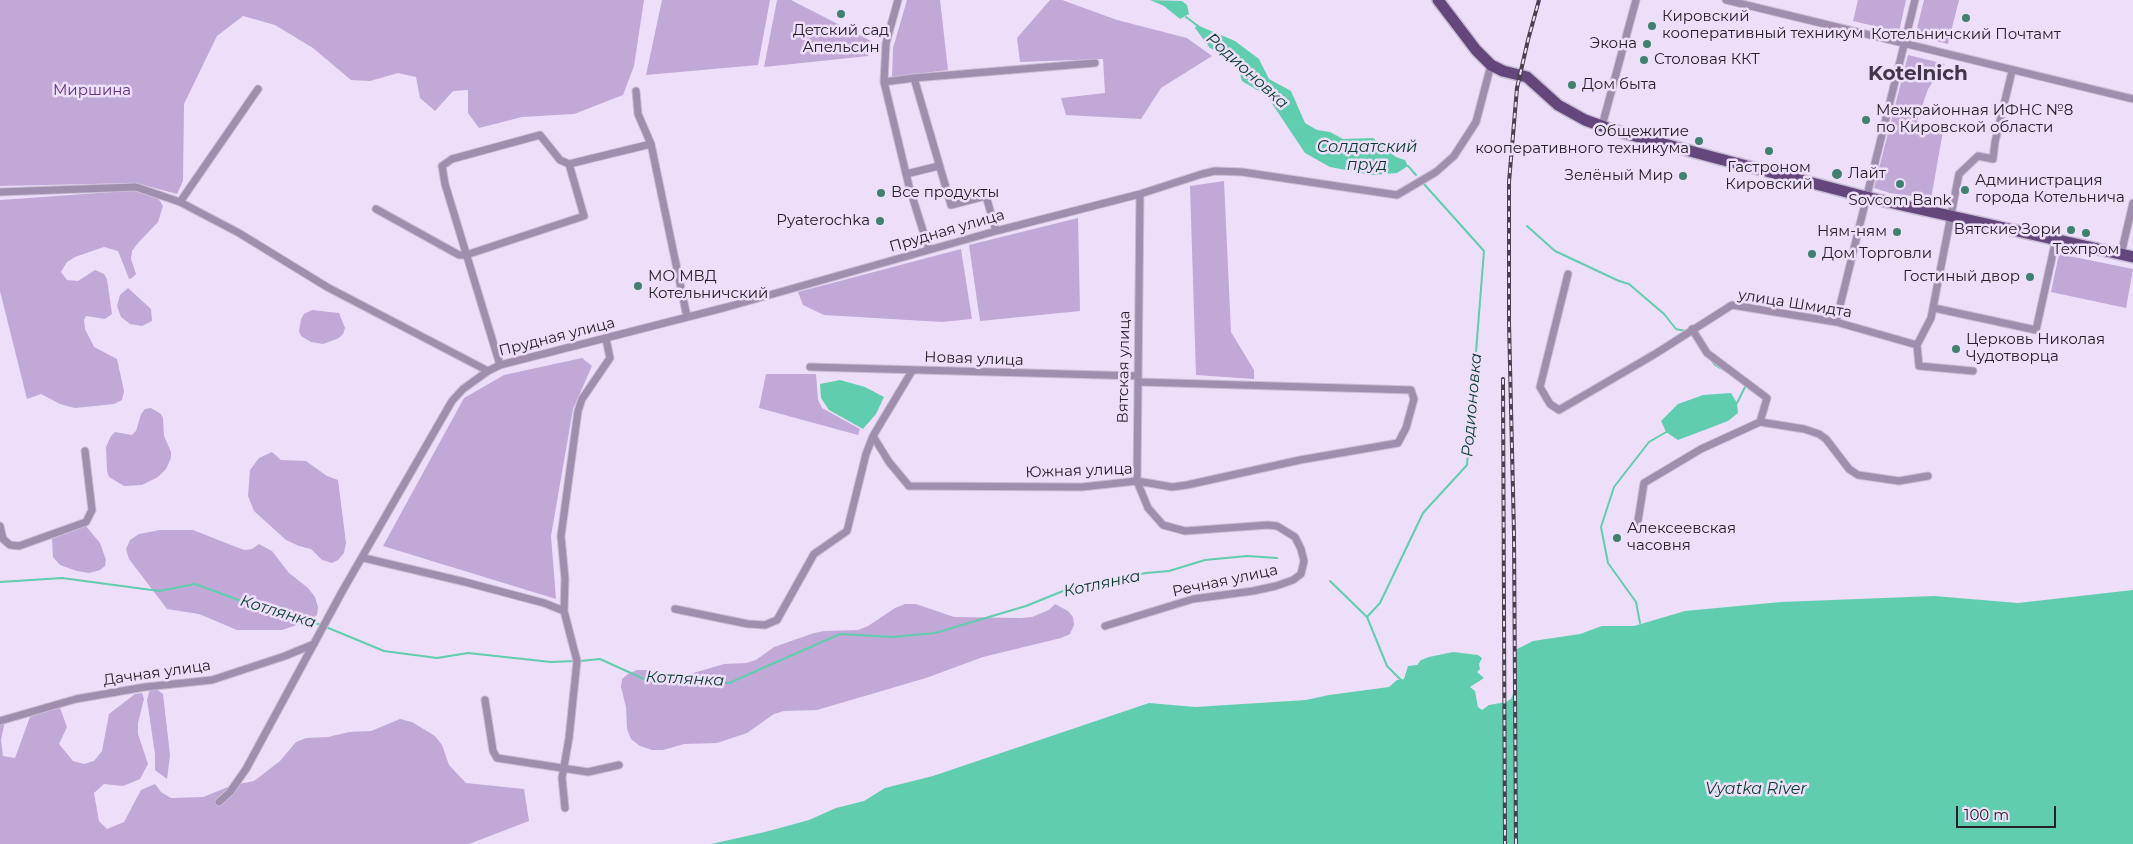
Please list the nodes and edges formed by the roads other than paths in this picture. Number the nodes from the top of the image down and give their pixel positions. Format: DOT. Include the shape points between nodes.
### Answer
graph roads {
  1 [pos="898,0"];
  2 [pos="1438,0"];
  3 [pos="1636,0"];
  4 [pos="1726,0"];
  5 [pos="1915,0"];
  6 [pos="1904,44"];
  7 [pos="1095,63"];
  8 [pos="1491,65"];
  9 [pos="2012,71"];
  10 [pos="914,78"];
  11 [pos="884,82"];
  12 [pos="258,89"];
  13 [pos="636,91"];
  14 [pos="2133,99"];
  15 [pos="1602,126"];
  16 [pos="650,144"];
  17 [pos="569,164"];
  18 [pos="939,166"];
  19 [pos="906,174"];
  20 [pos="0,192"];
  21 [pos="1140,194"];
  22 [pos="1866,197"];
  23 [pos="180,202"];
  24 [pos="2133,203"];
  25 [pos="376,209"];
  26 [pos="1950,216"];
  27 [pos="996,231"];
  28 [pos="2056,239"];
  29 [pos="929,250"];
  30 [pos="2120,254"];
  31 [pos="466,255"];
  32 [pos="2133,257"];
  33 [pos="1568,274"];
  34 [pos="1934,308"];
  35 [pos="687,317"];
  36 [pos="1836,322"];
  37 [pos="1692,329"];
  38 [pos="606,339"];
  39 [pos="1917,346"];
  40 [pos="500,365"];
  41 [pos="810,367"];
  42 [pos="488,371"];
  43 [pos="912,371"];
  44 [pos="1973,371"];
  45 [pos="1138,379"];
  46 [pos="1760,422"];
  47 [pos="874,436"];
  48 [pos="1398,443"];
  49 [pos="85,450"];
  50 [pos="1928,476"];
  51 [pos="1136,481"];
  52 [pos="0,526"];
  53 [pos="1636,527"];
  54 [pos="364,558"];
  55 [pos="1293,580"];
  56 [pos="675,609"];
  57 [pos="564,612"];
  58 [pos="1105,626"];
  59 [pos="315,644"];
  60 [pos="485,700"];
  61 [pos="0,721"];
  62 [pos="619,765"];
  63 [pos="563,767"];
  64 [pos="219,802"];
  65 [pos="565,808"];
  1 -- 11 [label="street" via="886,42"];
  2 -- 8 [label="main road"];
  3 -- 15 [label="street"];
  4 -- 6 [label="street"];
  5 -- 6 [label="street"];
  6 -- 9 [label="street"];
  6 -- 22 [label="street"];
  7 -- 10 [label="street"];
  8 -- 15 [label="main road" via="1527,77 1566,110"];
  8 -- 21 [label="street, Прудная улица" via="1476,122 1454,156 1436,172 1397,195 1242,172 1215,172 1191,177"];
  9 -- 14 [label="street"];
  9 -- 26 [label="street" via="1993,159 1978,156 1959,174"];
  10 -- 11 [label="street"];
  10 -- 18 [label="street"];
  11 -- 19 [label="street"];
  12 -- 23 [label="street"];
  13 -- 16 [label="street" via="638,114"];
  15 -- 22 [label="main road"];
  16 -- 17 [label="street"];
  16 -- 35 [label="street"];
  17 -- 31 [label="street" via="584,216"];
  17 -- 31 [label="street" via="560,160 540,135 452,159 442,166"];
  18 -- 19 [label="street"];
  18 -- 27 [label="street" via="950,205 986,196"];
  19 -- 29 [label="street"];
  20 -- 23 [label="street" via="136,187"];
  21 -- 27 [label="street, Прудная улица"];
  21 -- 45 [label="street, Вятская улица"];
  22 -- 26 [label="main road"];
  22 -- 36 [label="street"];
  23 -- 42 [label="street" via="327,287"];
  24 -- 30 [label="street"];
  25 -- 31 [label="street" via="460,255"];
  26 -- 28 [label="main road"];
  26 -- 34 [label="street"];
  27 -- 29 [label="street, Прудная улица"];
  28 -- 30 [label="main road"];
  28 -- 34 [label="street" via="2036,330"];
  29 -- 35 [label="street, Прудная улица"];
  30 -- 32 [label="main road"];
  31 -- 40 [label="street"];
  33 -- 37 [label="street, улица Шмидта" via="1540,387 1550,404 1559,410"];
  34 -- 39 [label="street"];
  35 -- 38 [label="street, Прудная улица"];
  36 -- 37 [label="street, улица Шмидта" via="1732,305"];
  36 -- 39 [label="street, улица Шмидта"];
  37 -- 46 [label="street" via="1707,353 1767,398"];
  38 -- 40 [label="street, Прудная улица"];
  38 -- 57 [label="street" via="610,358 582,399 578,411 561,536 566,579"];
  39 -- 44 [label="street" via="1919,366"];
  40 -- 42 [label="street, Прудная улица"];
  41 -- 43 [label="street, Новая улица"];
  42 -- 54 [label="street, Прудная улица" via="452,401"];
  43 -- 45 [label="street, Новая улица"];
  43 -- 47 [label="street"];
  45 -- 48 [label="street, Новая улица" via="1411,390 1414,399 1412,412"];
  45 -- 51 [label="street, Вятская улица"];
  46 -- 50 [label="street" via="1804,428 1818,434 1826,439 1849,469 1858,474 1899,481"];
  46 -- 53 [label="street" via="1701,449 1644,483"];
  47 -- 51 [label="street, Южная улица" via="889,462 909,486 1082,487"];
  47 -- 56 [label="street" via="866,454 847,531 814,554 777,620 748,624"];
  48 -- 51 [label="street, Южная улица" via="1300,460 1188,485 1172,487"];
  49 -- 52 [label="street" via="92,510 86,522 19,546 10,545 3,539"];
  51 -- 55 [label="street, Вятская улица" via="1148,508 1170,528 1185,531 1268,525 1284,529 1295,537 1304,561 1301,574"];
  54 -- 57 [label="street" via="474,584 544,603"];
  54 -- 59 [label="street, Прудная улица"];
  55 -- 58 [label="street, Речная улица" via="1253,591 1194,599"];
  57 -- 63 [label="street" via="577,661 577,675"];
  59 -- 61 [label="street, Дачная улица" via="212,680 76,699"];
  59 -- 64 [label="street, Прудная улица" via="246,769"];
  60 -- 63 [label="street" via="497,758"];
  62 -- 63 [label="street" via="588,772"];
  63 -- 65 [label="street"];
}
